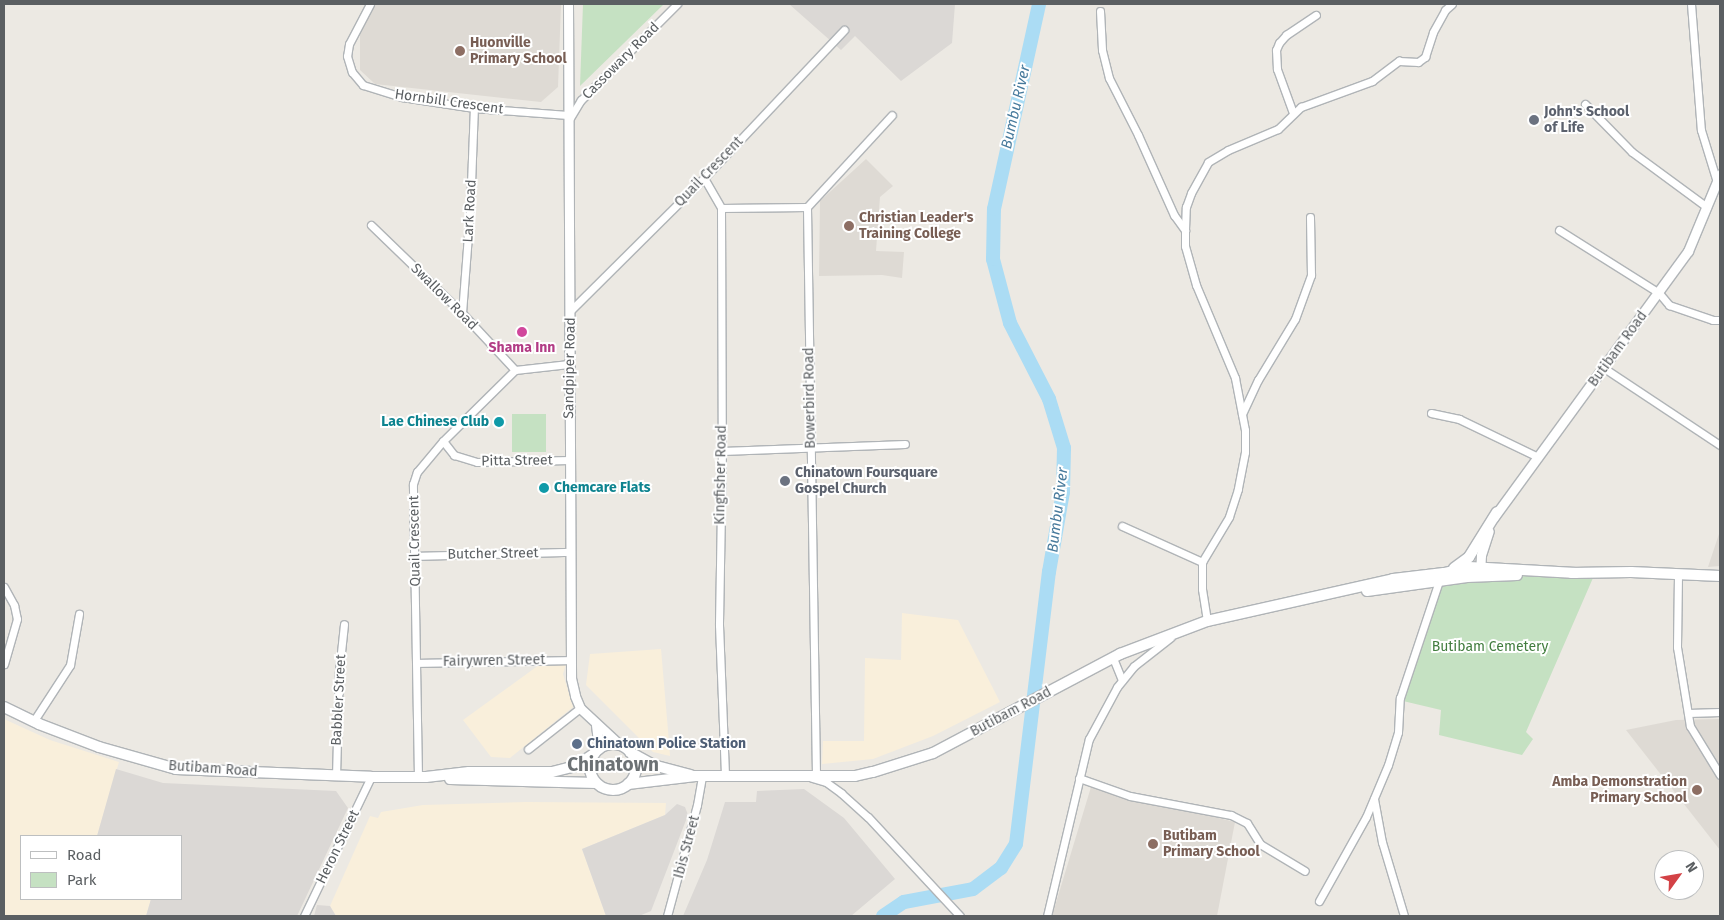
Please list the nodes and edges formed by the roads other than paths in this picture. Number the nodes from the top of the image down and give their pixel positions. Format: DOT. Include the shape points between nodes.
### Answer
graph roads {
  1 [pos="370,4"];
  2 [pos="568,4"];
  3 [pos="677,4"];
  4 [pos="1452,4"];
  5 [pos="1691,4"];
  6 [pos="1100,11"];
  7 [pos="1316,15"];
  8 [pos="844,30"];
  9 [pos="1585,104"];
  10 [pos="474,108"];
  11 [pos="1293,113"];
  12 [pos="892,115"];
  13 [pos="568,118"];
  14 [pos="704,178"];
  15 [pos="1719,178"];
  16 [pos="807,207"];
  17 [pos="1707,207"];
  18 [pos="721,208"];
  19 [pos="1310,216"];
  20 [pos="371,225"];
  21 [pos="1185,230"];
  22 [pos="1559,230"];
  23 [pos="1659,293"];
  24 [pos="571,310"];
  25 [pos="462,313"];
  26 [pos="1720,320"];
  27 [pos="569,364"];
  28 [pos="1604,368"];
  29 [pos="516,370"];
  30 [pos="1431,413"];
  31 [pos="1242,414"];
  32 [pos="443,441"];
  33 [pos="905,444"];
  34 [pos="1720,446"];
  35 [pos="810,447"];
  36 [pos="722,451"];
  37 [pos="1538,457"];
  38 [pos="570,460"];
  39 [pos="1497,512"];
  40 [pos="1122,526"];
  41 [pos="570,552"];
  42 [pos="415,556"];
  43 [pos="1202,562"];
  44 [pos="1468,572"];
  45 [pos="1480,572"];
  46 [pos="1678,575"];
  47 [pos="1720,576"];
  48 [pos="1442,577"];
  49 [pos="4,587"];
  50 [pos="79,614"];
  51 [pos="1207,622"];
  52 [pos="344,624"];
  53 [pos="1180,630"];
  54 [pos="1113,658"];
  55 [pos="571,660"];
  56 [pos="417,663"];
  57 [pos="4,664"];
  58 [pos="1122,680"];
  59 [pos="4,707"];
  60 [pos="580,708"];
  61 [pos="1720,712"];
  62 [pos="1688,713"];
  63 [pos="33,722"];
  64 [pos="596,725"];
  65 [pos="620,746"];
  66 [pos="528,749"];
  67 [pos="597,751"];
  68 [pos="629,751"];
  69 [pos="799,775"];
  70 [pos="816,775"];
  71 [pos="1720,775"];
  72 [pos="336,776"];
  73 [pos="699,776"];
  74 [pos="725,776"];
  75 [pos="371,777"];
  76 [pos="418,777"];
  77 [pos="432,777"];
  78 [pos="1079,778"];
  79 [pos="596,783"];
  80 [pos="628,784"];
  81 [pos="1374,798"];
  82 [pos="1305,871"];
  83 [pos="1319,901"];
  84 [pos="304,916"];
  85 [pos="667,916"];
  86 [pos="960,916"];
  87 [pos="1047,916"];
  88 [pos="1404,916"];
  1 -- 10 [label="street, Hornbill Crescent" via="348,44 347,56 363,85 402,97"];
  2 -- 13 [label="street, Sandpiper Road"];
  3 -- 13 [label="street, Cassowary Road" via="581,100"];
  4 -- 11 [label="street" via="1433,32 1425,57 1418,62 1399,61 1372,81 1300,107"];
  5 -- 15 [label="street" via="1701,130"];
  6 -- 21 [label="street" via="1102,50 1109,78 1174,215"];
  7 -- 11 [label="street" via="1286,35 1276,50 1277,69"];
  8 -- 14 [label="street, Quail Crescent"];
  9 -- 17 [label="street" via="1632,152"];
  10 -- 13 [label="street, Hornbill Crescent"];
  10 -- 25 [label="street, Lark Road"];
  11 -- 21 [label="street" via="1278,129 1208,162 1186,207"];
  12 -- 16 [label="street"];
  13 -- 24 [label="street, Sandpiper Road"];
  14 -- 18 [label="street, Kingfisher Road"];
  14 -- 24 [label="street, Quail Crescent"];
  15 -- 17 [label="street, Butibam Road"];
  16 -- 18 [label="street"];
  16 -- 35 [label="street, Bowerbird Road"];
  17 -- 23 [label="street, Butibam Road" via="1688,251"];
  18 -- 36 [label="street, Kingfisher Road"];
  19 -- 31 [label="street" via="1311,275 1295,319 1258,380"];
  20 -- 25 [label="street, Swallow Road"];
  21 -- 31 [label="street" via="1185,246 1196,286 1235,378"];
  22 -- 23 [label="street"];
  23 -- 26 [label="street" via="1669,305"];
  23 -- 28 [label="street, Butibam Road"];
  24 -- 27 [label="street, Sandpiper Road"];
  25 -- 29 [label="street, Swallow Road"];
  27 -- 29 [label="street"];
  27 -- 38 [label="street, Sandpiper Road"];
  28 -- 34 [label="street"];
  28 -- 37 [label="street, Butibam Road"];
  29 -- 32 [label="street, Quail Crescent"];
  30 -- 37 [label="street" via="1459,419"];
  31 -- 43 [label="street" via="1245,452 1238,489 1229,517"];
  32 -- 38 [label="street, Pitta Street" via="454,454 477,462"];
  32 -- 42 [label="street, Quail Crescent" via="420,468 413,484"];
  33 -- 35 [label="street"];
  35 -- 36 [label="street"];
  35 -- 70 [label="street, Bowerbird Road"];
  36 -- 74 [label="street, Kingfisher Road" via="719,625"];
  37 -- 39 [label="street, Butibam Road"];
  38 -- 41 [label="street, Sandpiper Road"];
  39 -- 44 [label="street, Butibam Road"];
  39 -- 45 [label="street, Butibam Road" via="1485,540"];
  39 -- 48 [label="main road" via="1469,557"];
  40 -- 43 [label="street"];
  41 -- 42 [label="street, Butcher Street"];
  41 -- 55 [label="street, Sandpiper Road"];
  42 -- 56 [label="street, Quail Crescent"];
  43 -- 51 [label="street"];
  44 -- 45 [label="main road, Butibam Road"];
  44 -- 48 [label="main road, Butibam Road"];
  45 -- 46 [label="main road, Butibam Road"];
  46 -- 47 [label="main road, Butibam Road"];
  46 -- 62 [label="street" via="1677,647"];
  48 -- 51 [label="main road, Butibam Road" via="1394,579"];
  48 -- 81 [label="street" via="1400,698 1395,745"];
  49 -- 57 [label="street" via="17,619"];
  50 -- 63 [label="street" via="70,665"];
  51 -- 53 [label="main road, Butibam Road"];
  52 -- 72 [label="street, Babbler Street" via="339,671"];
  53 -- 54 [label="main road, Butibam Road"];
  53 -- 58 [label="street" via="1134,666"];
  54 -- 58 [label="street"];
  54 -- 70 [label="main road, Butibam Road" via="933,753 893,768 855,776"];
  55 -- 56 [label="street, Fairywren Street"];
  55 -- 60 [label="street, Sandpiper Road" via="573,687"];
  56 -- 76 [label="street, Quail Crescent"];
  58 -- 78 [label="street" via="1102,710 1089,739"];
  59 -- 63 [label="main road, Butibam Road"];
  60 -- 64 [label="street, Sandpiper Road"];
  60 -- 66 [label="street"];
  61 -- 62 [label="street"];
  62 -- 71 [label="street" via="1690,726"];
  63 -- 72 [label="main road, Butibam Road" via="108,750 176,769"];
  64 -- 65 [label="street, Sandpiper Road"];
  64 -- 67 [label="street"];
  65 -- 67 [label="main road" via="606,745"];
  65 -- 68 [label="main road"];
  67 -- 77 [label="main road, Butibam Road" via="576,766 552,772 469,772"];
  67 -- 79 [label="main road" via="590,768"];
  68 -- 73 [label="main road, Butibam Road" via="653,765"];
  68 -- 80 [label="main road" via="636,768"];
  69 -- 70 [label="main road, Butibam Road"];
  69 -- 74 [label="main road, Butibam Road"];
  69 -- 86 [label="street" via="826,782 841,793 868,817"];
  72 -- 75 [label="main road, Butibam Road"];
  73 -- 74 [label="main road, Butibam Road"];
  73 -- 80 [label="main road, Butibam Road"];
  73 -- 85 [label="street, Ibis Street" via="697,805"];
  75 -- 76 [label="main road, Butibam Road"];
  75 -- 84 [label="street, Heron Street"];
  76 -- 77 [label="main road, Butibam Road"];
  77 -- 79 [label="main road, Butibam Road"];
  78 -- 82 [label="street" via="1130,796 1231,815 1247,824 1260,844"];
  78 -- 87 [label="street"];
  79 -- 80 [label="main road" via="610,790"];
  81 -- 83 [label="street"];
  81 -- 88 [label="street" via="1382,842"];
}
